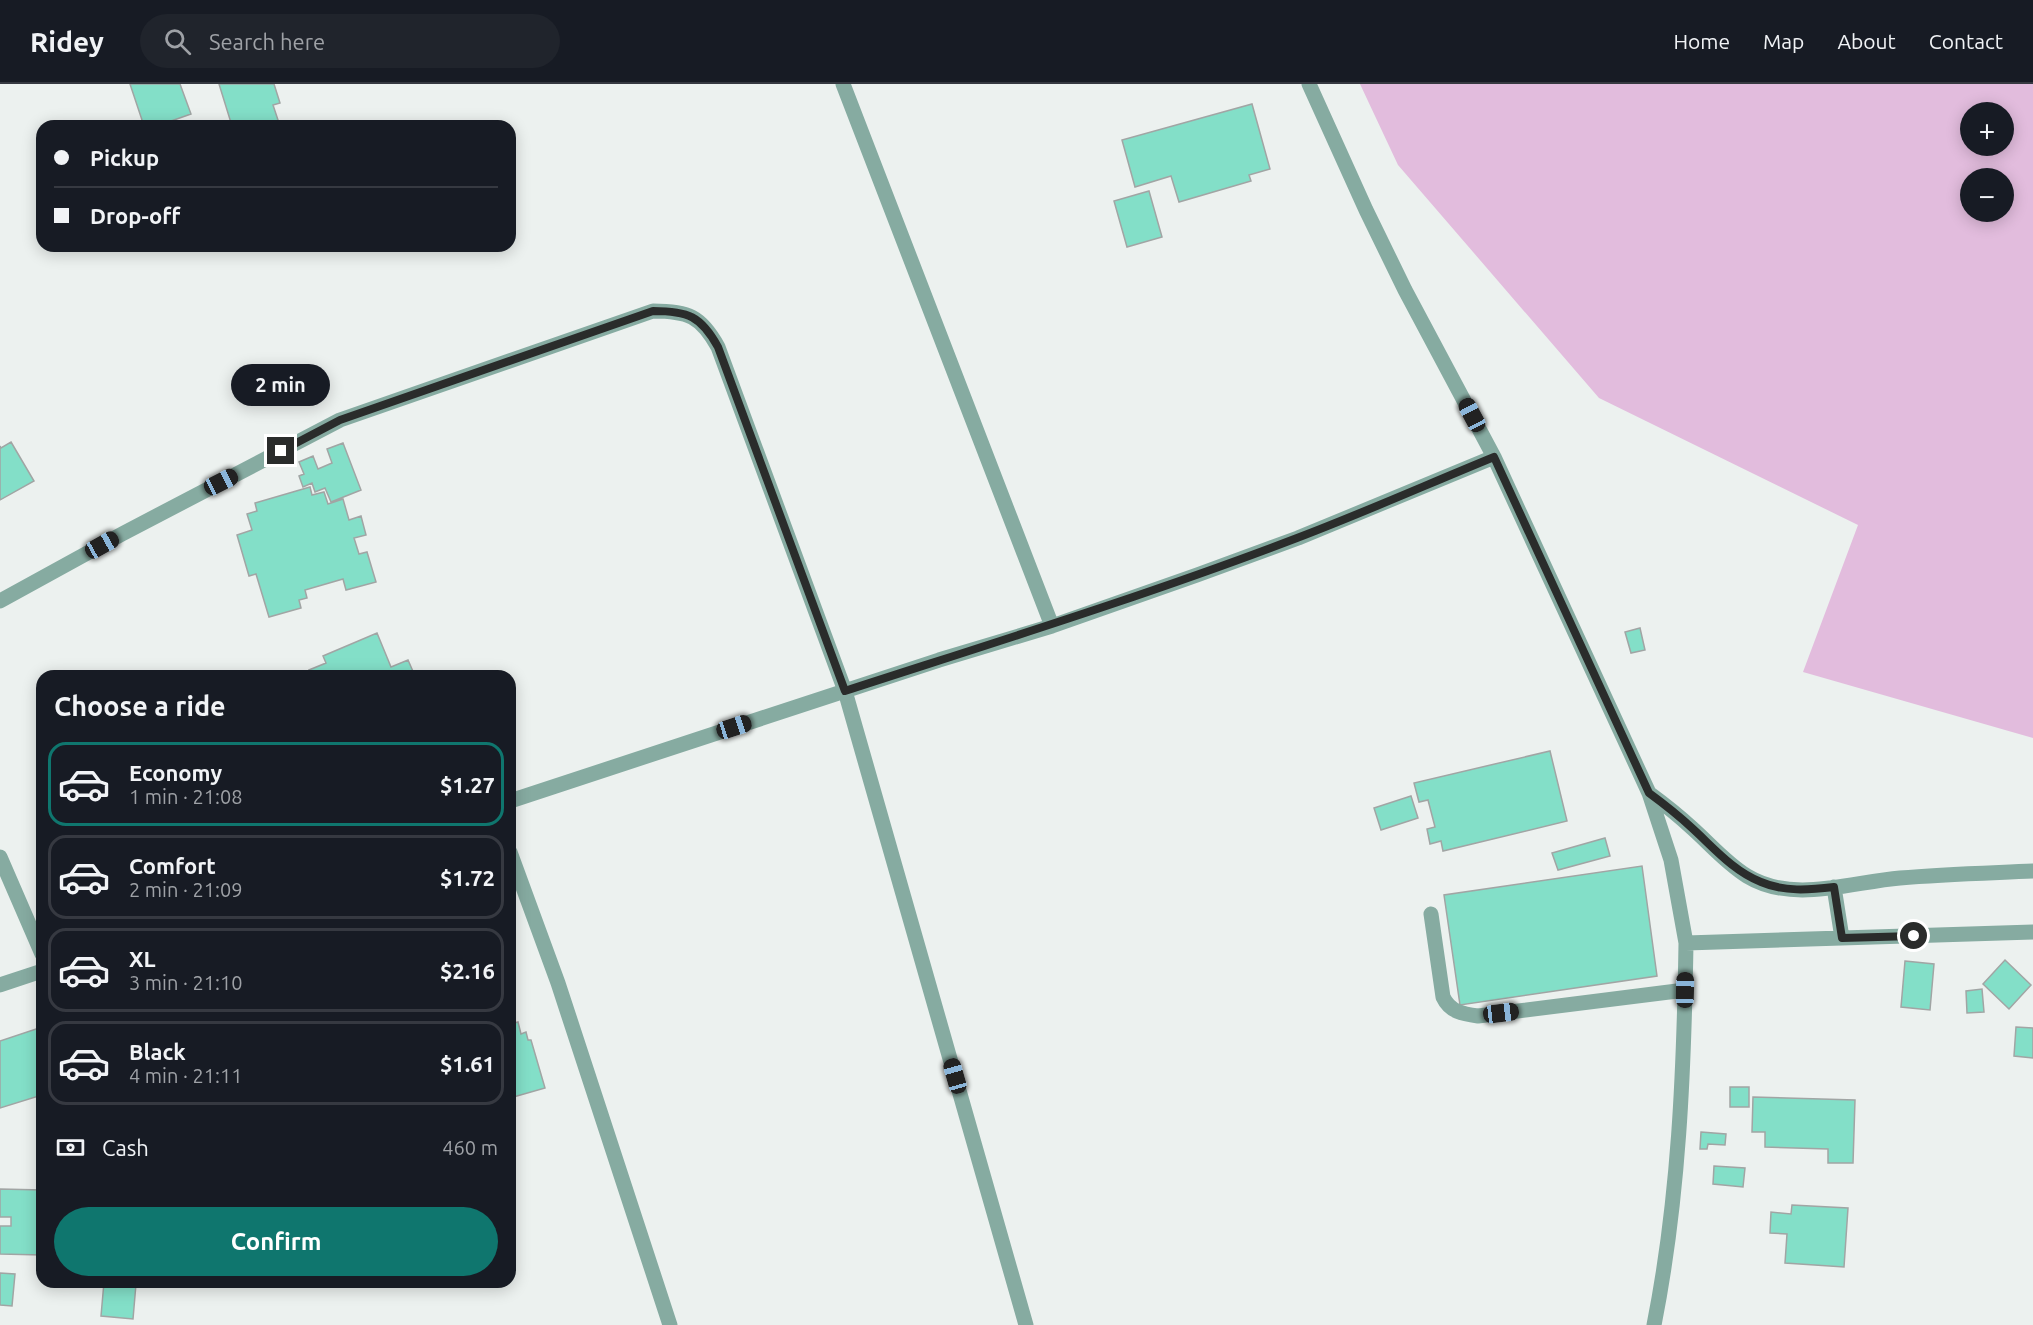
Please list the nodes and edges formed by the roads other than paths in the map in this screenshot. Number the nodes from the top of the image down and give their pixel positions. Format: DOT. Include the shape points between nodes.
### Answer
graph roads {
  1 [pos="843,84"];
  2 [pos="1309,84"];
  3 [pos="1494,457"];
  4 [pos="0,601"];
  5 [pos="1052,626"];
  6 [pos="845,691"];
  7 [pos="1649,793"];
  8 [pos="516,799"];
  9 [pos="0,857"];
  10 [pos="516,868"];
  11 [pos="2033,871"];
  12 [pos="1834,887"];
  13 [pos="1431,914"];
  14 [pos="2033,932"];
  15 [pos="1842,938"];
  16 [pos="36,940"];
  17 [pos="1686,944"];
  18 [pos="36,973"];
  19 [pos="0,985"];
  20 [pos="1685,990"];
  21 [pos="670,1325"];
  22 [pos="1026,1325"];
  23 [pos="1654,1325"];
  1 -- 5 [label="street"];
  2 -- 3 [label="street" via="1405,290"];
  3 -- 5 [label="street" via="1298,538"];
  3 -- 7 [label="street"];
  4 -- 6 [label="street" via="340,420 653,311 678,311 698,320 718,347"];
  5 -- 6 [label="street"];
  6 -- 8 [label="street"];
  6 -- 22 [label="street"];
  7 -- 12 [label="street" via="1748,876 1790,889"];
  7 -- 17 [label="street" via="1671,860"];
  9 -- 16 [label="street"];
  10 -- 21 [label="street" via="558,983"];
  11 -- 12 [label="street" via="1897,878"];
  12 -- 15 [label="street"];
  13 -- 20 [label="street" via="1443,997 1454,1011 1478,1016"];
  14 -- 15 [label="street"];
  15 -- 17 [label="street"];
  17 -- 20 [label="street"];
  18 -- 19 [label="street"];
  20 -- 23 [label="street" via="1675,1183"];
}
